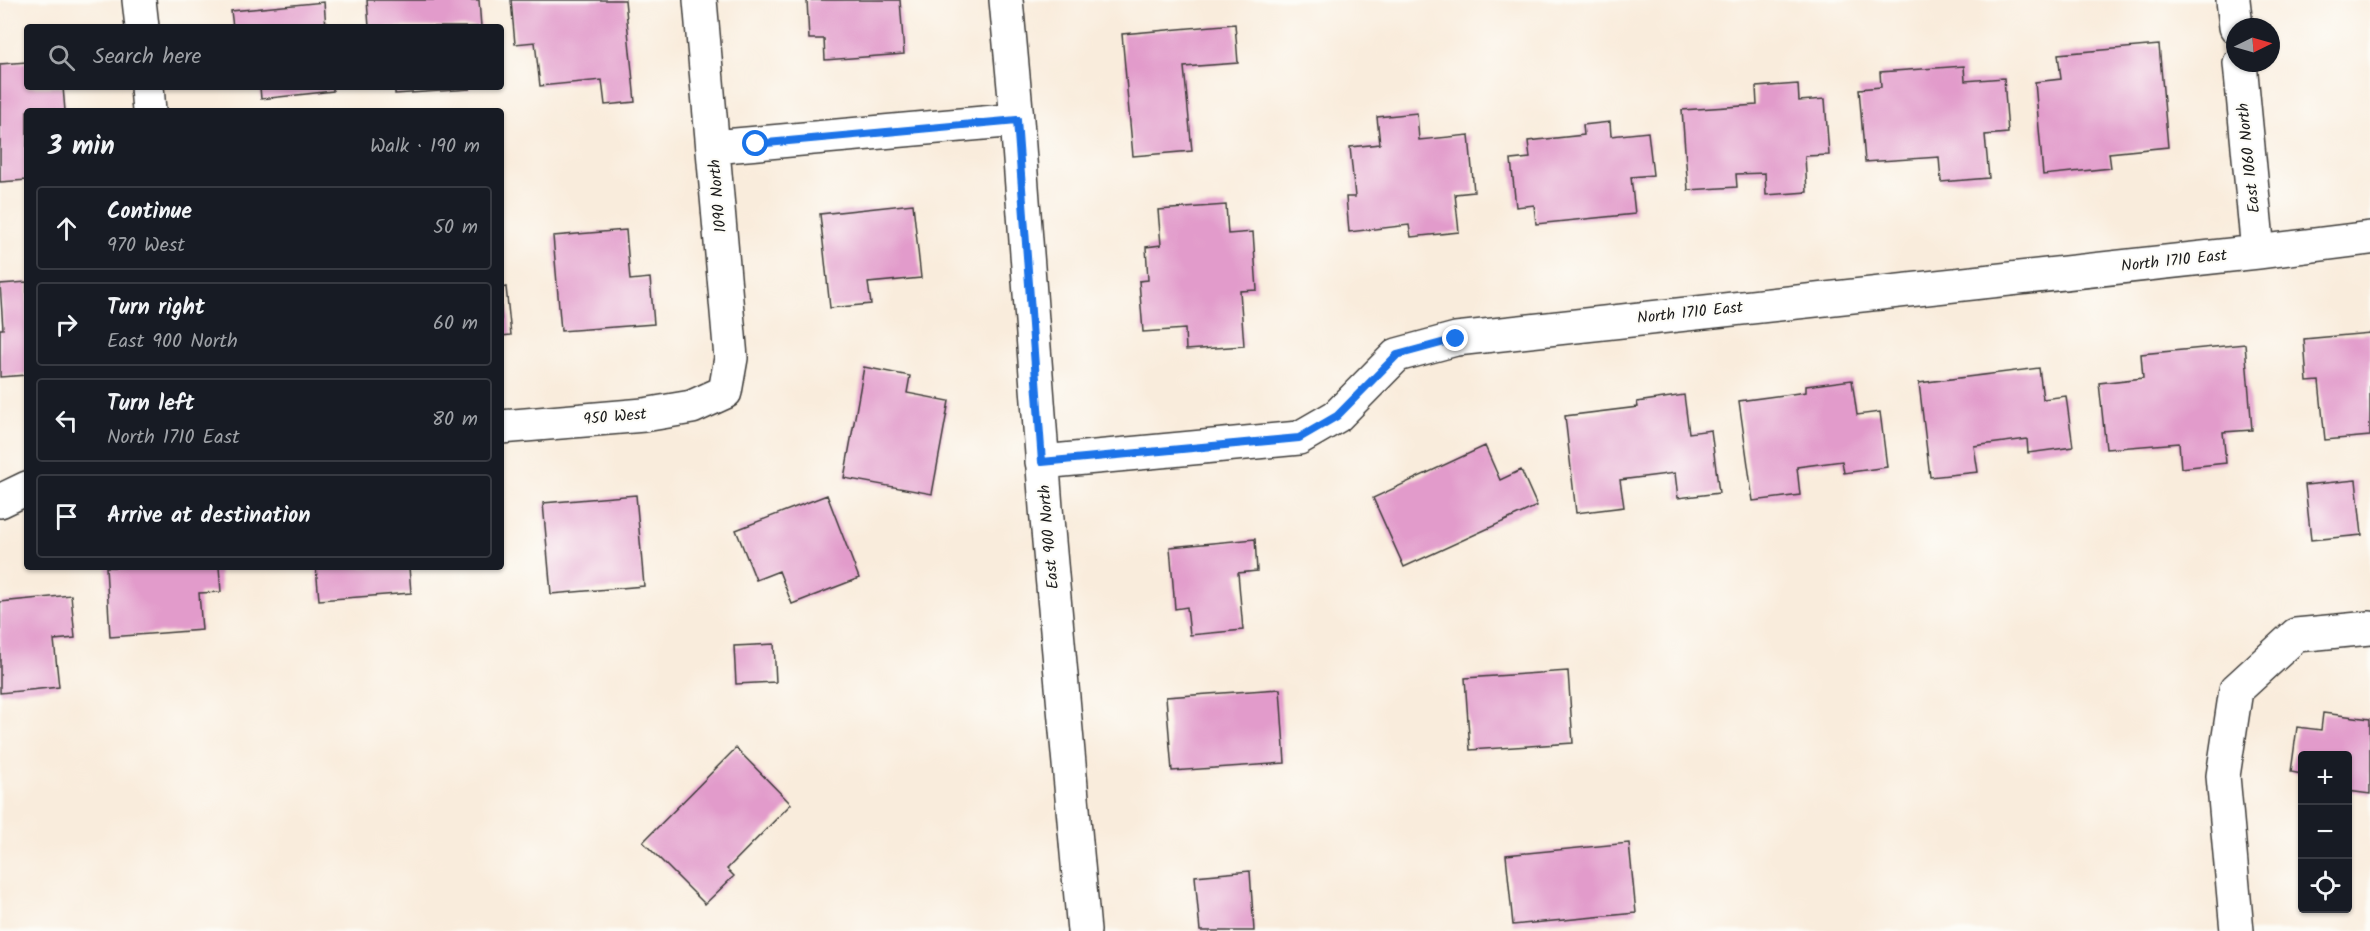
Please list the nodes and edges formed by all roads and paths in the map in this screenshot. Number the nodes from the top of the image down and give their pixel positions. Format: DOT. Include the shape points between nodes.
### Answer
graph roads {
  1 [pos="139,0"];
  2 [pos="700,0"];
  3 [pos="1006,0"];
  4 [pos="2234,0"];
  5 [pos="2235,18"];
  6 [pos="142,24"];
  7 [pos="2241,72"];
  8 [pos="147,90"];
  9 [pos="149,108"];
  10 [pos="1017,120"];
  11 [pos="713,147"];
  12 [pos="2370,238"];
  13 [pos="2258,252"];
  14 [pos="725,392"];
  15 [pos="504,427"];
  16 [pos="1042,462"];
  17 [pos="24,489"];
  18 [pos="0,501"];
  19 [pos="2370,628"];
  20 [pos="1084,931"];
  21 [pos="2237,931"];
  1 -- 6 [label="street"];
  2 -- 11 [label="street, 1090 North"];
  3 -- 10 [label="street, East 900 North"];
  4 -- 5 [label="street"];
  7 -- 13 [label="street, East 1060 North"];
  8 -- 9 [label="street"];
  10 -- 11 [label="street"];
  10 -- 16 [label="street, East 900 North"];
  11 -- 14 [label="street, 1090 North" via="731,358"];
  12 -- 13 [label="street, North 1710 East"];
  13 -- 16 [label="street, North 1710 East" via="1456,339 1397,355 1337,416 1299,438"];
  14 -- 15 [label="street, 950 West" via="692,407 644,415"];
  16 -- 20 [label="street, East 900 North"];
  17 -- 18 [label="street"];
  19 -- 21 [label="street" via="2296,635 2236,690 2223,777"];
}
